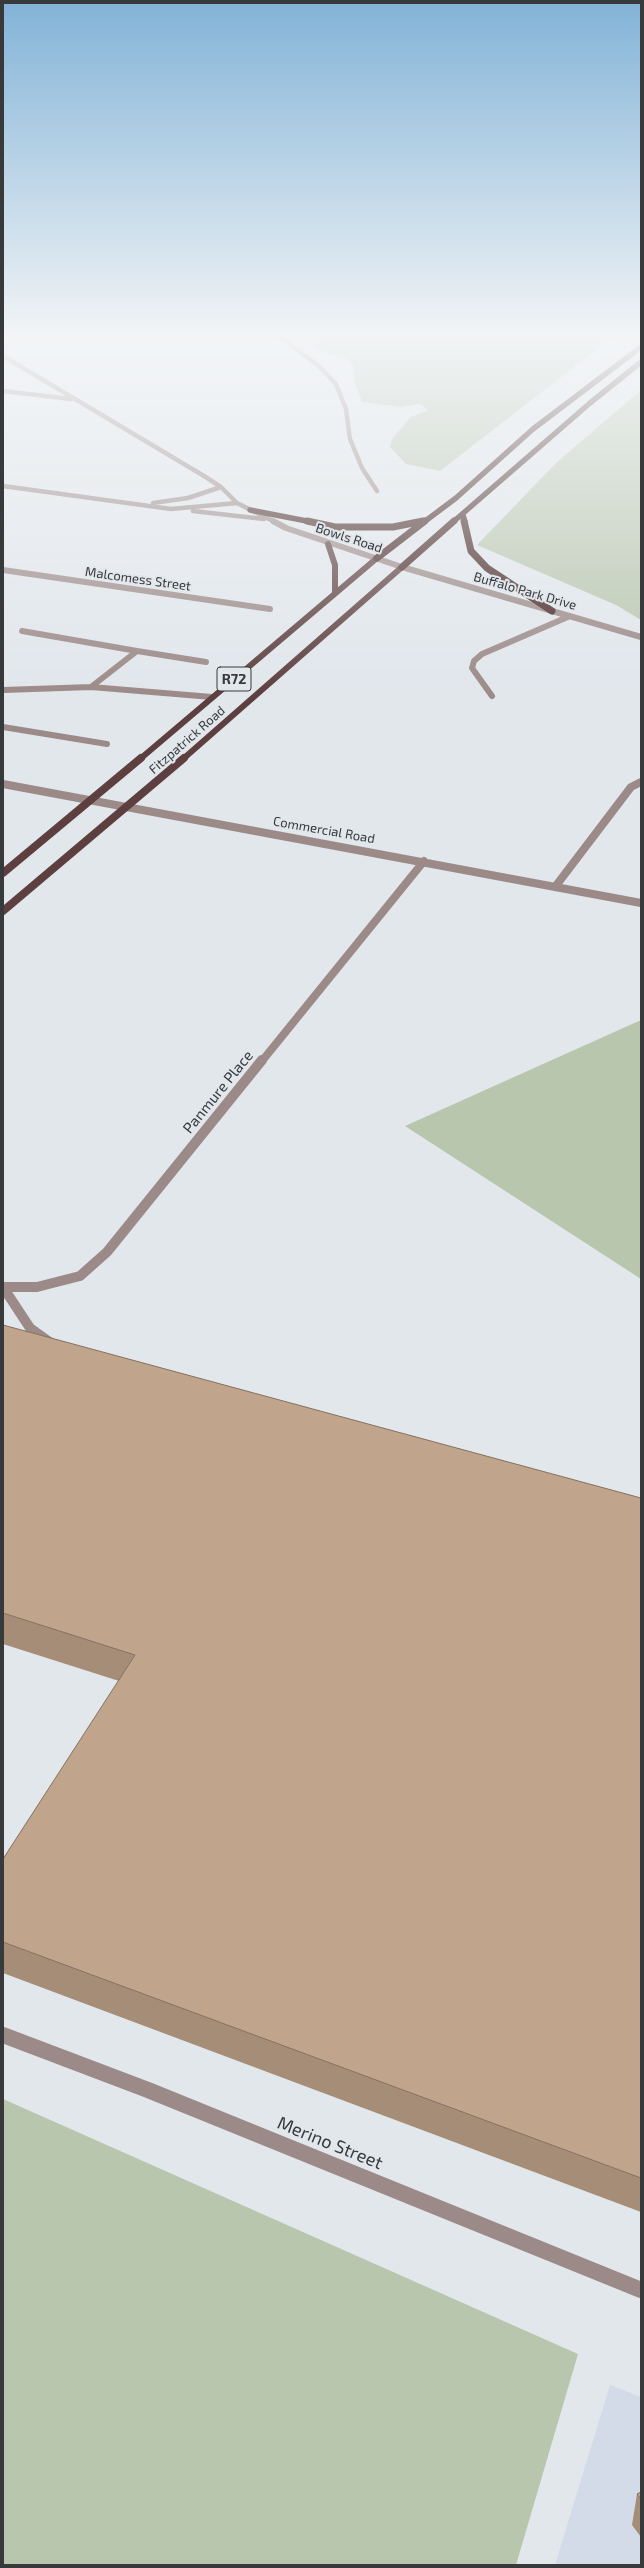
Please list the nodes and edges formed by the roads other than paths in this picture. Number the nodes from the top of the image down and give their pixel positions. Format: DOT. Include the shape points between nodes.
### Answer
graph roads {
  1 [pos="169,456"];
  2 [pos="357,456"];
  3 [pos="503,456"];
  4 [pos="530,456"];
  5 [pos="3,486"];
  6 [pos="221,487"];
  7 [pos="377,490"];
  8 [pos="237,503"];
  9 [pos="135,505"];
  10 [pos="171,509"];
  11 [pos="250,510"];
  12 [pos="463,515"];
  13 [pos="272,520"];
  14 [pos="428,520"];
  15 [pos="328,544"];
  16 [pos="377,558"];
  17 [pos="402,567"];
  18 [pos="3,570"];
  19 [pos="335,592"];
  20 [pos="270,609"];
  21 [pos="552,611"];
  22 [pos="570,616"];
  23 [pos="22,631"];
  24 [pos="641,637"];
  25 [pos="137,651"];
  26 [pos="206,662"];
  27 [pos="91,687"];
  28 [pos="3,690"];
  29 [pos="492,696"];
  30 [pos="212,697"];
  31 [pos="3,727"];
  32 [pos="108,744"];
  33 [pos="641,782"];
  34 [pos="3,784"];
  35 [pos="91,800"];
  36 [pos="129,806"];
  37 [pos="424,861"];
  38 [pos="3,873"];
  39 [pos="555,887"];
  40 [pos="641,902"];
  41 [pos="3,910"];
  42 [pos="3,1287"];
  43 [pos="60,1349"];
  44 [pos="3,2035"];
  45 [pos="641,2290"];
  1 -- 6 [label="street, Bowls Road"];
  2 -- 7 [label="street"];
  3 -- 14 [label="highway, R72"];
  4 -- 12 [label="highway, R72"];
  5 -- 9 [label="street"];
  6 -- 8 [label="street, Bowls Road"];
  6 -- 9 [label="street" via="188,498"];
  8 -- 10 [label="street"];
  8 -- 11 [label="street, Bowls Road"];
  9 -- 10 [label="street"];
  10 -- 13 [label="street"];
  11 -- 13 [label="street, Bowls Road"];
  11 -- 14 [label="highway" via="335,527 393,527"];
  12 -- 17 [label="highway, R72"];
  12 -- 21 [label="highway" via="471,551 513,586"];
  13 -- 15 [label="street, Bowls Road"];
  14 -- 16 [label="highway, R72"];
  15 -- 16 [label="street, Bowls Road"];
  15 -- 19 [label="main road" via="335,565"];
  16 -- 17 [label="street, Bowls Road"];
  16 -- 19 [label="main road, Fitzpatrick Road / R72"];
  17 -- 21 [label="street, Buffalo Park Drive"];
  17 -- 36 [label="main road, Fitzpatrick Road / R72"];
  18 -- 20 [label="street, Malcomess Street"];
  19 -- 30 [label="main road, Fitzpatrick Road / R72"];
  21 -- 22 [label="street, Buffalo Park Drive"];
  22 -- 24 [label="street, Buffalo Park Drive"];
  22 -- 29 [label="street" via="482,654 474,661 472,668"];
  23 -- 25 [label="street"];
  25 -- 26 [label="street"];
  25 -- 27 [label="street"];
  27 -- 28 [label="street"];
  27 -- 30 [label="street"];
  30 -- 35 [label="main road, Fitzpatrick Road / R72"];
  31 -- 32 [label="street"];
  33 -- 39 [label="street" via="631,787"];
  34 -- 35 [label="street, Commercial Road"];
  35 -- 36 [label="street, Commercial Road"];
  35 -- 38 [label="main road, Fitzpatrick Road / R72"];
  36 -- 37 [label="street, Commercial Road"];
  36 -- 41 [label="main road, Fitzpatrick Road / R72"];
  37 -- 39 [label="street, Commercial Road"];
  37 -- 42 [label="street, Panmure Place" via="107,1252 80,1276 37,1287"];
  39 -- 40 [label="street, Commercial Road"];
  42 -- 43 [label="street, Panmure Place" via="30,1328"];
  44 -- 45 [label="street, Merino Street" via="148,2090"];
}
